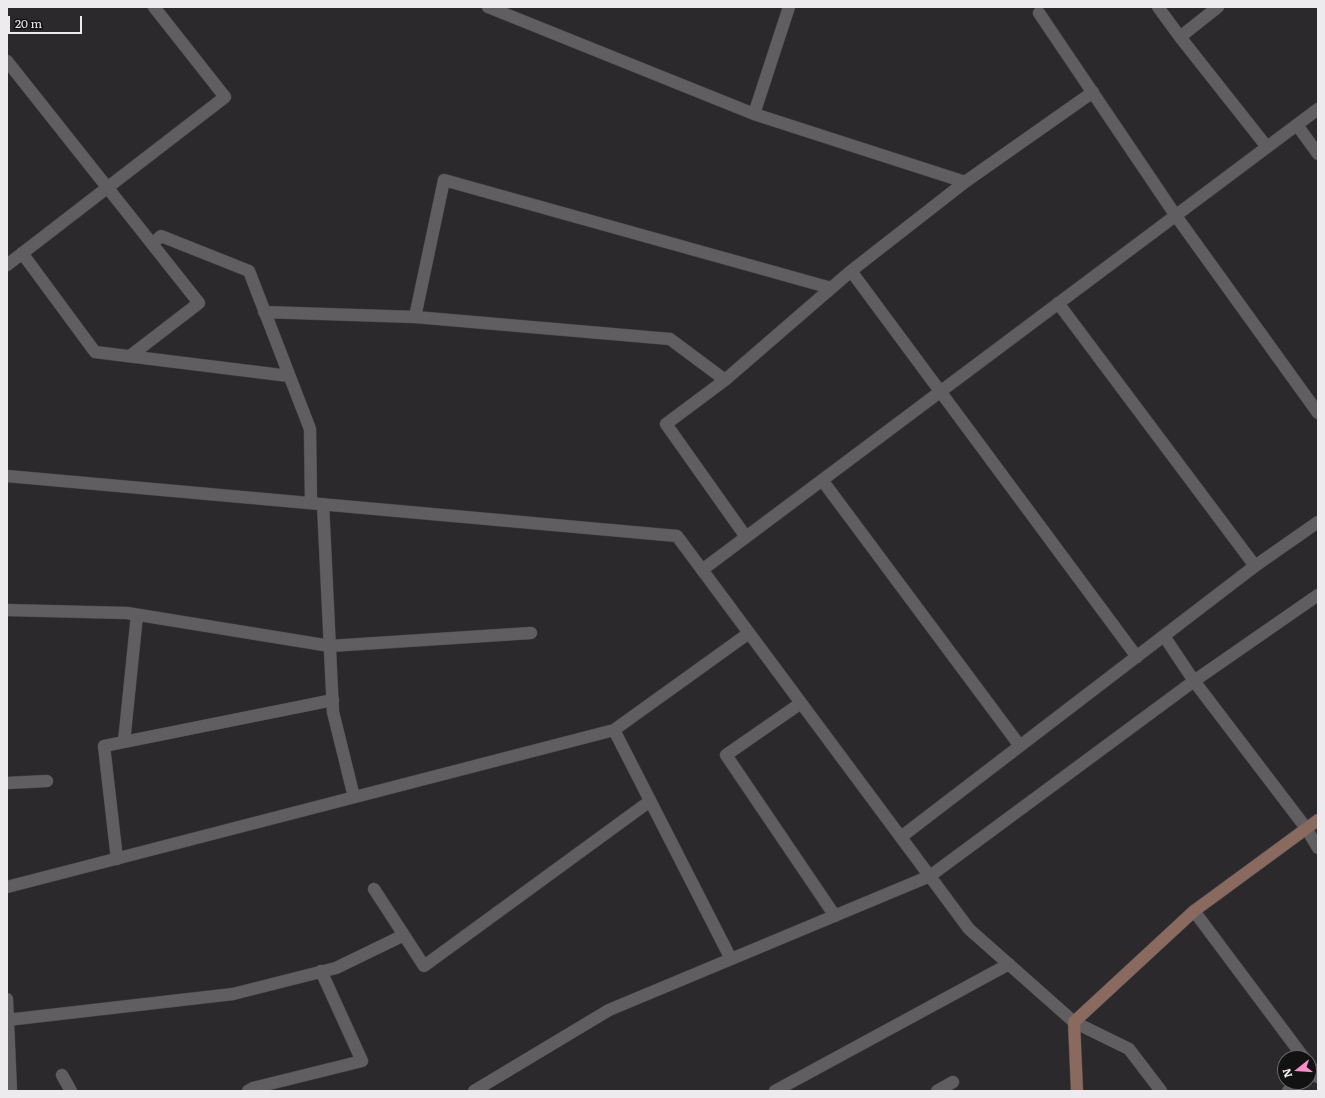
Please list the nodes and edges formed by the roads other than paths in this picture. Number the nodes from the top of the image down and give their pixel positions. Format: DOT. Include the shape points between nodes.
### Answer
graph roads {
  1 [pos="154,7"];
  2 [pos="488,7"];
  3 [pos="789,7"];
  4 [pos="1158,7"];
  5 [pos="1218,7"];
  6 [pos="1039,13"];
  7 [pos="1180,37"];
  8 [pos="7,61"];
  9 [pos="1093,92"];
  10 [pos="1318,109"];
  11 [pos="754,114"];
  12 [pos="1297,125"];
  13 [pos="1267,148"];
  14 [pos="1318,154"];
  15 [pos="965,182"];
  16 [pos="107,188"];
  17 [pos="1176,216"];
  18 [pos="152,244"];
  19 [pos="22,253"];
  20 [pos="7,265"];
  21 [pos="851,271"];
  22 [pos="831,288"];
  23 [pos="1058,303"];
  24 [pos="264,312"];
  25 [pos="415,317"];
  26 [pos="130,356"];
  27 [pos="289,376"];
  28 [pos="725,380"];
  29 [pos="940,392"];
  30 [pos="1318,413"];
  31 [pos="7,476"];
  32 [pos="822,480"];
  33 [pos="317,504"];
  34 [pos="1318,522"];
  35 [pos="746,537"];
  36 [pos="1255,566"];
  37 [pos="702,570"];
  38 [pos="1318,595"];
  39 [pos="7,610"];
  40 [pos="137,615"];
  41 [pos="531,633"];
  42 [pos="749,633"];
  43 [pos="1164,636"];
  44 [pos="330,646"];
  45 [pos="1137,657"];
  46 [pos="1194,682"];
  47 [pos="332,700"];
  48 [pos="801,703"];
  49 [pos="614,730"];
  50 [pos="124,742"];
  51 [pos="1020,746"];
  52 [pos="47,781"];
  53 [pos="7,783"];
  54 [pos="354,797"];
  55 [pos="650,801"];
  56 [pos="1318,820"];
  57 [pos="1306,828"];
  58 [pos="901,837"];
  59 [pos="1318,848"];
  60 [pos="117,859"];
  61 [pos="930,876"];
  62 [pos="7,888"];
  63 [pos="374,889"];
  64 [pos="1194,911"];
  65 [pos="835,916"];
  66 [pos="404,935"];
  67 [pos="731,959"];
  68 [pos="1009,964"];
  69 [pos="321,971"];
  70 [pos="7,999"];
  71 [pos="7,1020"];
  72 [pos="1074,1022"];
  73 [pos="1298,1050"];
  74 [pos="62,1075"];
  75 [pos="953,1082"];
  76 [pos="11,1091"];
  77 [pos="71,1091"];
  78 [pos="248,1091"];
  79 [pos="474,1091"];
  80 [pos="775,1091"];
  81 [pos="937,1091"];
  82 [pos="1078,1091"];
  83 [pos="1161,1091"];
  1 -- 16 [label="street" via="225,97"];
  2 -- 11 [label="street"];
  3 -- 11 [label="street"];
  4 -- 7 [label="street"];
  5 -- 7 [label="street"];
  6 -- 9 [label="street"];
  7 -- 13 [label="street"];
  8 -- 16 [label="street"];
  9 -- 15 [label="street"];
  9 -- 17 [label="street"];
  10 -- 12 [label="street"];
  11 -- 15 [label="street"];
  12 -- 13 [label="street"];
  12 -- 14 [label="street"];
  13 -- 17 [label="street"];
  15 -- 21 [label="street"];
  16 -- 18 [label="street"];
  16 -- 19 [label="street"];
  17 -- 23 [label="street"];
  17 -- 30 [label="street"];
  18 -- 24 [label="street" via="161,236 249,271"];
  18 -- 26 [label="street" via="199,303"];
  19 -- 20 [label="street"];
  19 -- 26 [label="street" via="95,352"];
  21 -- 22 [label="street"];
  21 -- 29 [label="street"];
  22 -- 25 [label="street" via="444,180"];
  22 -- 28 [label="street"];
  23 -- 29 [label="street"];
  23 -- 36 [label="street"];
  24 -- 25 [label="street"];
  24 -- 27 [label="street"];
  25 -- 28 [label="street" via="670,339"];
  26 -- 27 [label="street"];
  27 -- 33 [label="street" via="310,429"];
  28 -- 35 [label="street" via="666,424"];
  29 -- 32 [label="street"];
  29 -- 45 [label="street"];
  31 -- 33 [label="street"];
  32 -- 35 [label="street"];
  32 -- 51 [label="street"];
  33 -- 37 [label="street" via="676,536"];
  33 -- 44 [label="street"];
  34 -- 36 [label="street"];
  35 -- 37 [label="street"];
  36 -- 43 [label="street"];
  37 -- 42 [label="street"];
  38 -- 46 [label="street"];
  39 -- 40 [label="street"];
  40 -- 44 [label="street"];
  40 -- 50 [label="street"];
  41 -- 44 [label="street"];
  42 -- 48 [label="street"];
  42 -- 49 [label="street"];
  43 -- 45 [label="street"];
  43 -- 46 [label="street"];
  44 -- 47 [label="street"];
  45 -- 51 [label="street"];
  46 -- 57 [label="street"];
  46 -- 61 [label="street"];
  47 -- 50 [label="street"];
  47 -- 54 [label="street"];
  48 -- 58 [label="street"];
  48 -- 65 [label="street" via="726,755"];
  49 -- 54 [label="street"];
  49 -- 55 [label="street"];
  50 -- 60 [label="street" via="104,746"];
  51 -- 58 [label="street"];
  52 -- 53 [label="street"];
  54 -- 60 [label="street"];
  55 -- 66 [label="street" via="424,966"];
  55 -- 67 [label="street"];
  56 -- 57 [label="street"];
  57 -- 59 [label="street"];
  57 -- 64 [label="street"];
  58 -- 61 [label="street"];
  60 -- 62 [label="street"];
  61 -- 65 [label="street"];
  61 -- 68 [label="street" via="969,929"];
  63 -- 66 [label="street"];
  64 -- 72 [label="street"];
  64 -- 73 [label="street"];
  65 -- 67 [label="street"];
  66 -- 69 [label="street" via="336,968"];
  67 -- 79 [label="street" via="608,1010"];
  68 -- 72 [label="street"];
  68 -- 80 [label="street"];
  69 -- 71 [label="street" via="233,994"];
  69 -- 78 [label="street" via="362,1061"];
  70 -- 71 [label="street"];
  71 -- 76 [label="street"];
  72 -- 82 [label="street"];
  72 -- 83 [label="street" via="1129,1049"];
  74 -- 77 [label="street"];
  75 -- 81 [label="street"];
}
